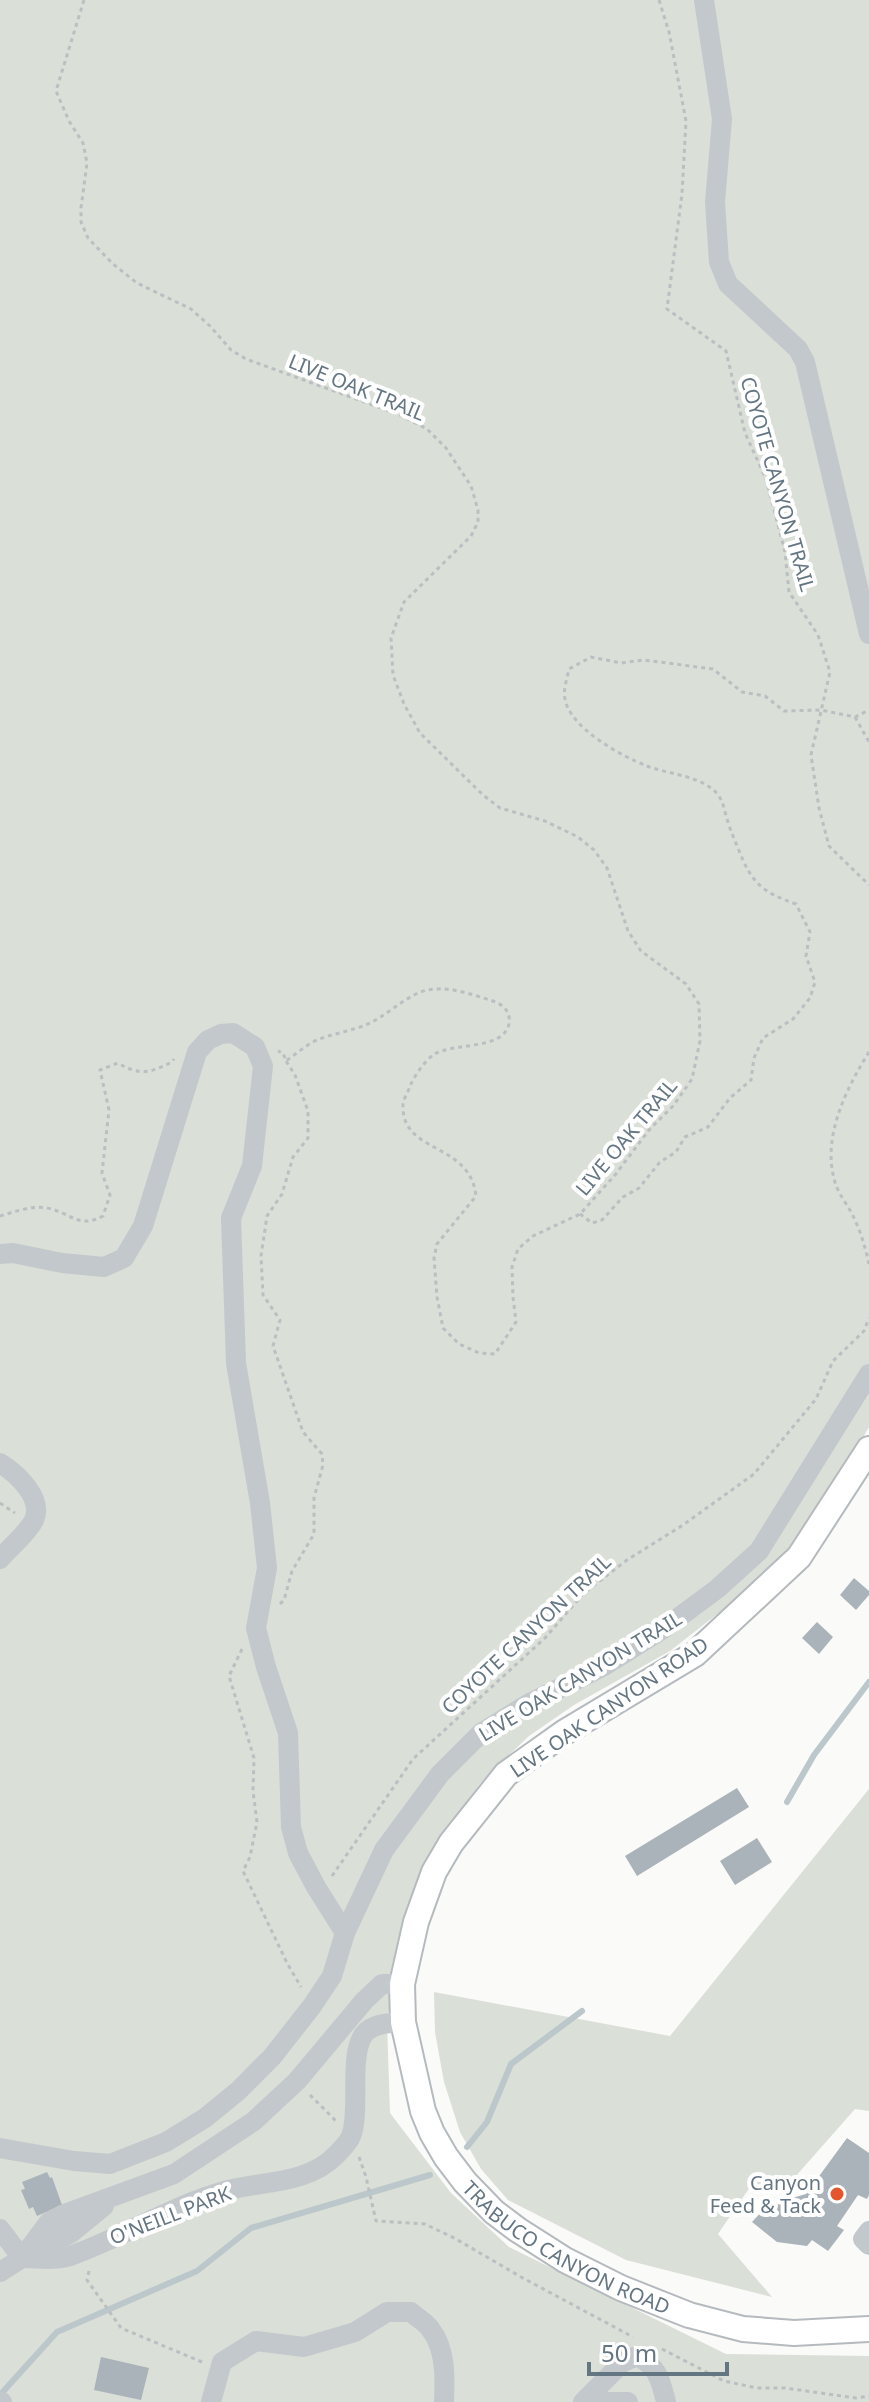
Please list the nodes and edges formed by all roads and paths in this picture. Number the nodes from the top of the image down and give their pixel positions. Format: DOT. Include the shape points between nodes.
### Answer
graph roads {
  1 [pos="84,0"];
  2 [pos="659,0"];
  3 [pos="704,0"];
  4 [pos="869,634"];
  5 [pos="821,710"];
  6 [pos="869,710"];
  7 [pos="855,717"];
  8 [pos="869,742"];
  9 [pos="869,885"];
  10 [pos="255,1047"];
  11 [pos="178,1052"];
  12 [pos="869,1052"];
  13 [pos="580,1214"];
  14 [pos="0,1216"];
  15 [pos="0,1254"];
  16 [pos="869,1264"];
  17 [pos="869,1318"];
  18 [pos="869,1374"];
  19 [pos="869,1449"];
  20 [pos="0,1463"];
  21 [pos="0,1559"];
  22 [pos="316,1887"];
  23 [pos="345,1933"];
  24 [pos="402,1984"];
  25 [pos="406,2032"];
  26 [pos="336,2035"];
  27 [pos="358,2052"];
  28 [pos="311,2096"];
  29 [pos="351,2137"];
  30 [pos="0,2148"];
  31 [pos="0,2229"];
  32 [pos="869,2231"];
  33 [pos="869,2245"];
  34 [pos="78,2253"];
  35 [pos="22,2258"];
  36 [pos="0,2272"];
  37 [pos="869,2329"];
  38 [pos="634,2338"];
  39 [pos="658,2347"];
  40 [pos="220,2370"];
  41 [pos="869,2396"];
  42 [pos="211,2402"];
  43 [pos="444,2402"];
  44 [pos="583,2402"];
  45 [pos="603,2402"];
  46 [pos="628,2402"];
  47 [pos="666,2402"];
  1 -- 13 [label="path, LIVE OAK TRAIL" via="56,91 83,143 87,163 81,222 88,238 137,283 191,309 246,359 400,415 427,429 446,448 471,486 478,522 471,536 404,602 391,638 393,675 404,704 420,733 483,795 500,808 578,837 594,850 607,868 628,931 641,951 686,984 699,1004 700,1041 692,1079"];
  2 -- 5 [label="path, COYOTE CANYON TRAIL" via="686,121 667,309 726,351 745,433 766,479 785,552 789,592 818,635 830,672"];
  3 -- 4 [label="street" via="722,119 715,202 719,262 728,284 798,349 805,362"];
  5 -- 7 [label="path"];
  5 -- 9 [label="path, COYOTE CANYON TRAIL" via="811,755 829,846"];
  5 -- 13 [label="path" via="784,711 765,696 742,692 713,669 695,666 591,657 569,669 565,703 586,732 646,766 710,788 724,803 747,872 759,887 796,904 810,932 806,956 815,982 793,1019 763,1038 751,1080 708,1127 685,1137 676,1152 602,1220 592,1223"];
  6 -- 7 [label="path"];
  7 -- 8 [label="path"];
  10 -- 13 [label="path, LIVE OAK TRAIL" via="283,1053 286,1061 315,1041 370,1023 419,992 448,988 500,1003 508,1011 505,1033 494,1041 433,1055 402,1105 407,1124 422,1141 465,1167 474,1182 476,1196 437,1244 434,1258 443,1328 459,1344 495,1354 516,1322 512,1267 518,1249"];
  10 -- 15 [label="street" via="233,1033 221,1034 197,1052 143,1226 124,1258 104,1267"];
  10 -- 22 [label="street" via="263,1079 252,1166 231,1218 236,1363 267,1568 256,1628 288,1733 291,1827"];
  11 -- 14 [label="path" via="172,1062 151,1072 118,1063 100,1070 109,1110 102,1173 110,1195 103,1216 81,1222 45,1207"];
  12 -- 16 [label="path" via="843,1099 831,1161"];
  17 -- 22 [label="path, COYOTE CANYON TRAIL" via="864,1331 833,1361 816,1399 754,1474 584,1593 545,1638 413,1759 331,1877"];
  18 -- 23 [label="street, LIVE OAK CANYON TRAIL" via="759,1551 663,1629 481,1733 440,1774 384,1850"];
  19 -- 24 [label="main road, LIVE OAK CANYON ROAD" via="799,1557 695,1654 506,1774 434,1872"];
  20 -- 21 [label="street" via="25,1483 36,1511"];
  22 -- 23 [label="street"];
  23 -- 30 [label="street, LIVE OAK CANYON TRAIL" via="332,1976 312,2006 272,2057 205,2118 166,2142 110,2164"];
  24 -- 25 [label="main road, LIVE OAK CANYON ROAD"];
  24 -- 26 [label="street, O'NEILL PARK" via="382,1984"];
  25 -- 27 [label="street" via="377,2025 365,2033"];
  25 -- 37 [label="main road, TRABUCO CANYON ROAD" via="423,2111 446,2157 494,2212 541,2246 621,2288 703,2319 794,2333"];
  26 -- 27 [label="street"];
  26 -- 35 [label="street, O'NEILL PARK" via="254,2121 174,2174 49,2222"];
  27 -- 29 [label="street"];
  28 -- 29 [label="path"];
  29 -- 34 [label="street, O'NEILL PARK" via="318,2170 227,2190"];
  29 -- 38 [label="path" via="376,2221 425,2224"];
  31 -- 35 [label="street"];
  32 -- 33 [label="street" via="863,2239"];
  34 -- 35 [label="street, O'NEILL PARK" via="67,2258"];
  34 -- 40 [label="path" via="91,2262 87,2280 121,2328"];
  35 -- 36 [label="street, O'NEILL PARK"];
  39 -- 41 [label="path" via="724,2381"];
  40 -- 42 [label="street"];
  40 -- 43 [label="street" via="222,2362 256,2341 304,2347 355,2332 387,2312 411,2312 432,2330 441,2353"];
  44 -- 47 [label="street" via="623,2362 637,2356 658,2374"];
  45 -- 46 [label="street"];
}
